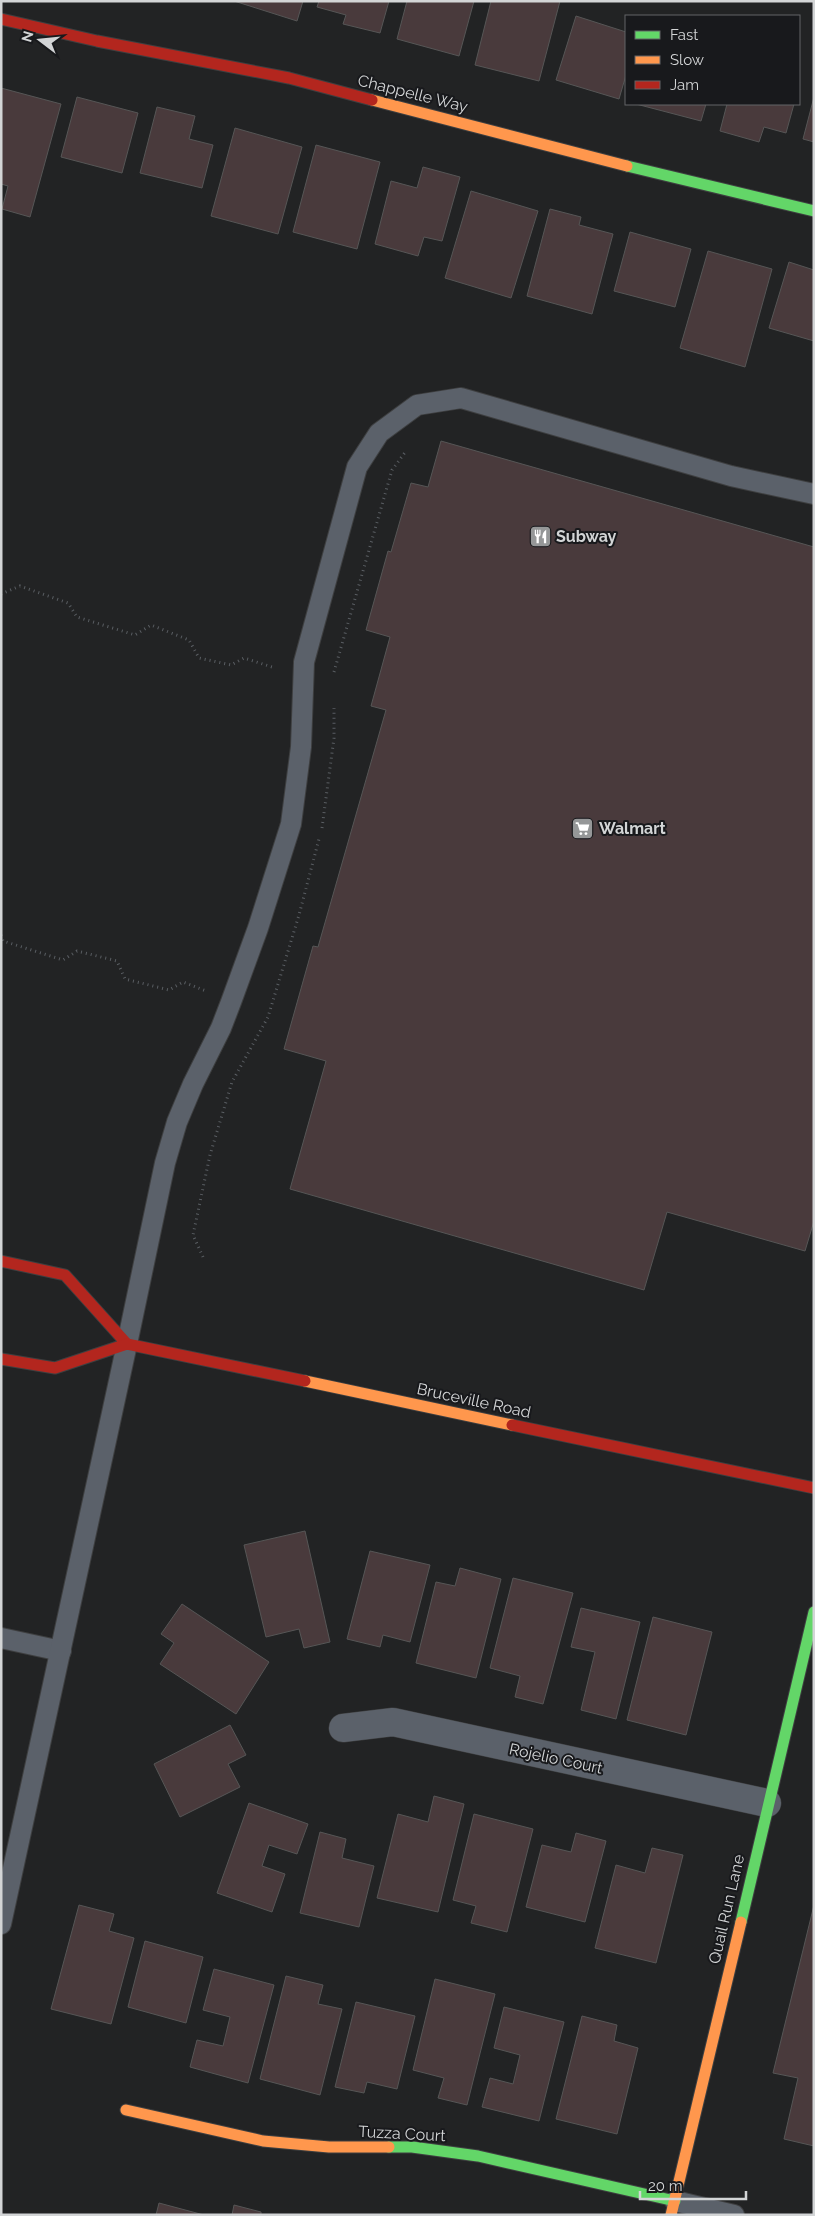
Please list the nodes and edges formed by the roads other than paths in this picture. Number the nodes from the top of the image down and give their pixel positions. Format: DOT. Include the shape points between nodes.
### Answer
graph roads {
  1 [pos="1,19"];
  2 [pos="814,211"];
  3 [pos="814,494"];
  4 [pos="1,1260"];
  5 [pos="127,1344"];
  6 [pos="1,1359"];
  7 [pos="814,1488"];
  8 [pos="814,1612"];
  9 [pos="1,1638"];
  10 [pos="61,1650"];
  11 [pos="343,1728"];
  12 [pos="767,1803"];
  13 [pos="1,1924"];
  14 [pos="126,2110"];
  15 [pos="673,2208"];
  16 [pos="734,2215"];
  1 -- 2 [label="street, Chappelle Way" via="97,42 288,78 660,175"];
  3 -- 5 [label="lane" via="731,476 461,398 417,405 380,433 357,467 304,662 301,747 291,824 258,928 221,1028 177,1122 165,1163"];
  4 -- 5 [label="street" via="65,1275"];
  5 -- 6 [label="street" via="55,1368"];
  5 -- 7 [label="street, Bruceville Road"];
  5 -- 10 [label="lane"];
  8 -- 12 [label="street, Quail Run Lane"];
  9 -- 10 [label="lane"];
  10 -- 13 [label="lane"];
  11 -- 12 [label="street, Rojelio Court" via="393,1722"];
  12 -- 15 [label="street, Quail Run Lane"];
  14 -- 15 [label="street, Tuzza Court" via="264,2141 329,2147 412,2147 478,2156"];
  15 -- 16 [label="lane"];
}
